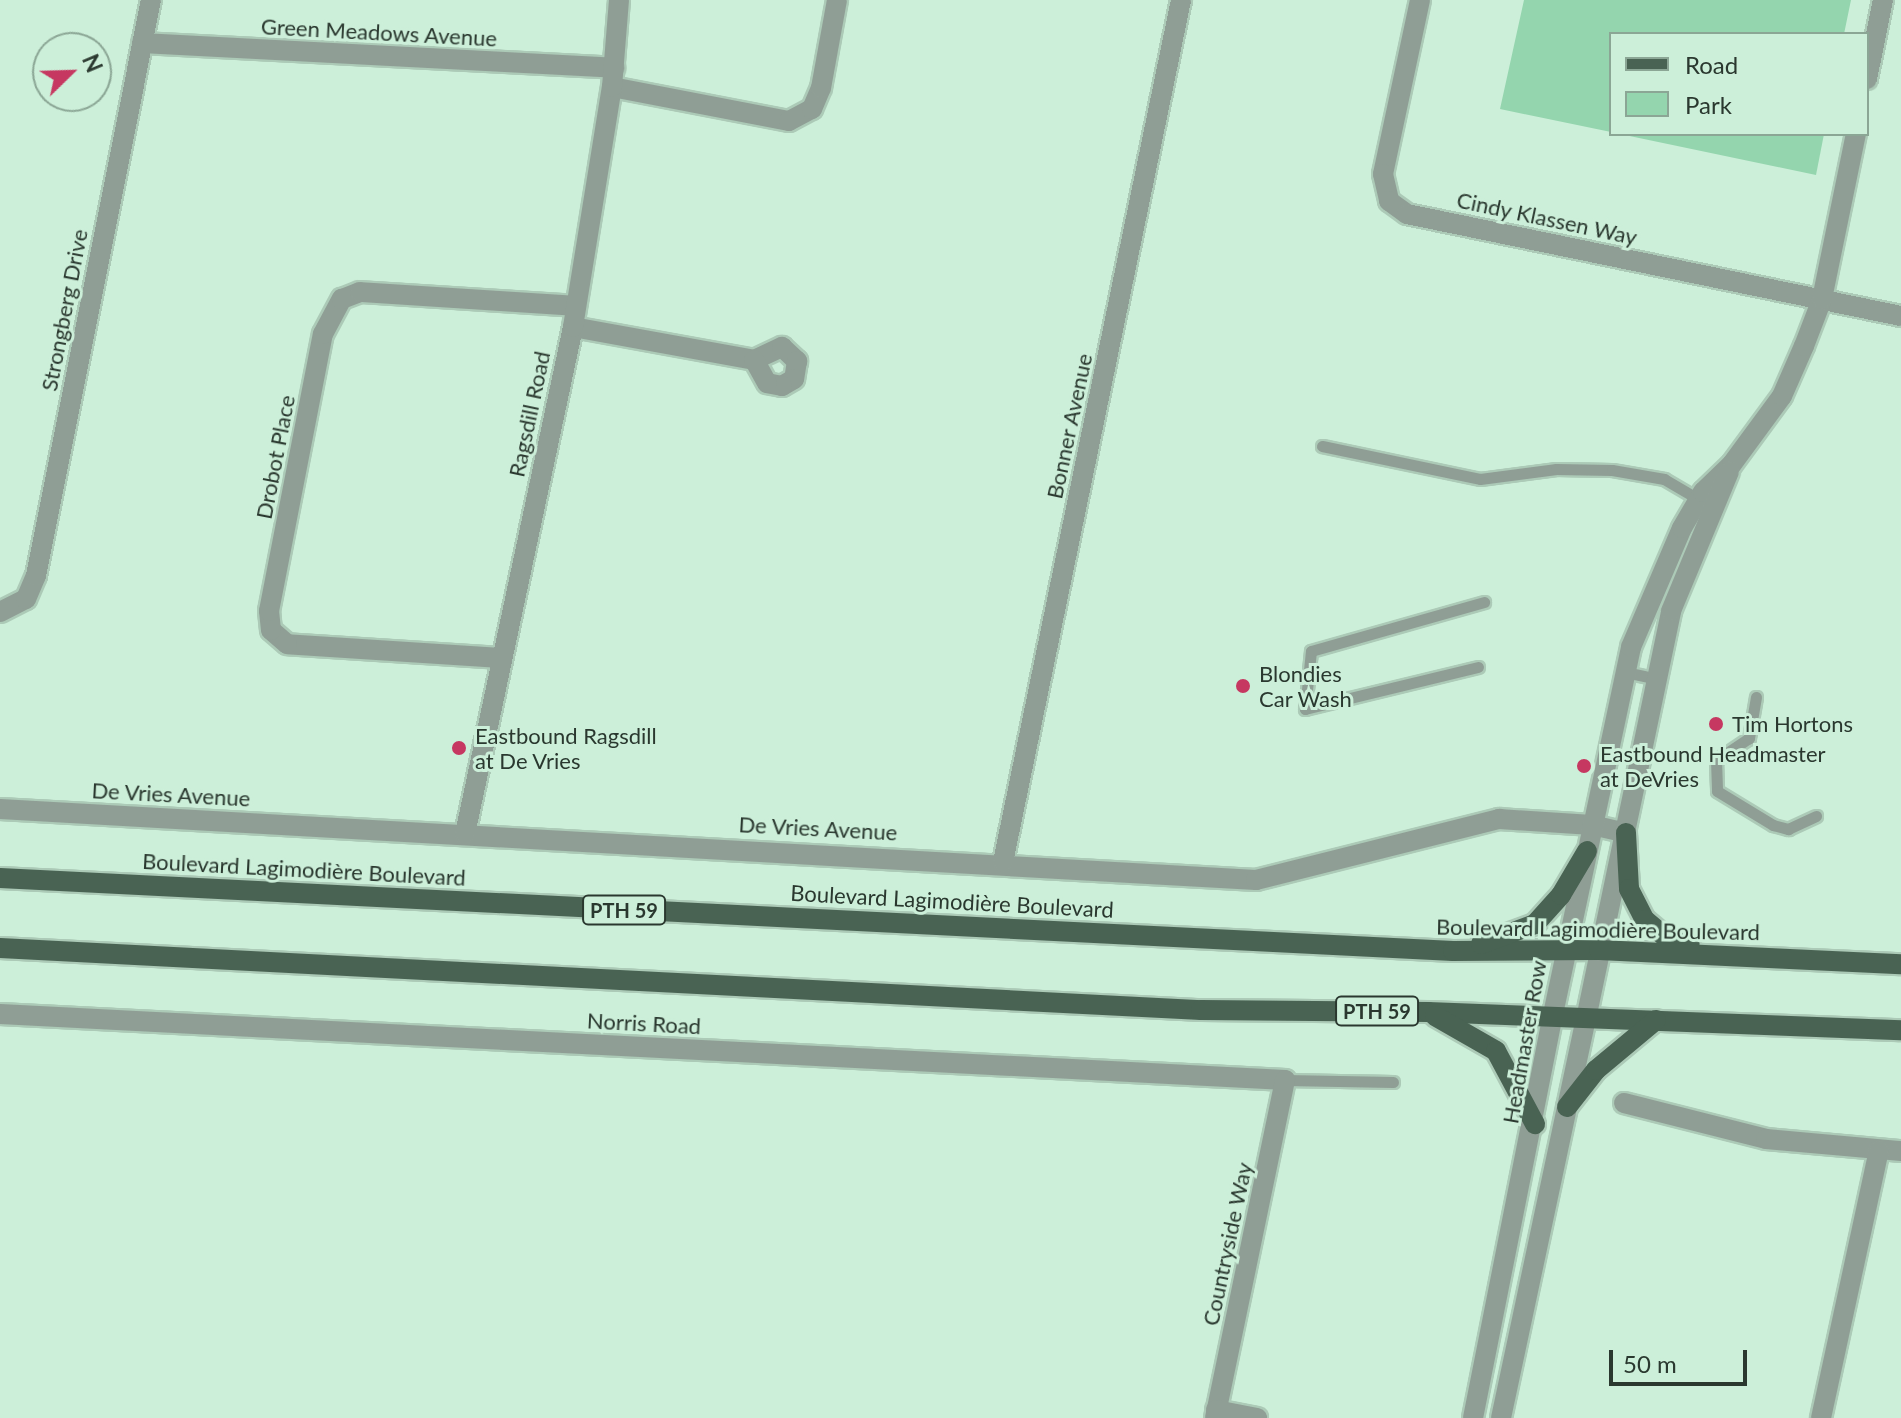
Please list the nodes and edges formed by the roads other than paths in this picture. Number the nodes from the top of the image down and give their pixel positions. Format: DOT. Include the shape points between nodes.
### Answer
graph roads {
  1 [pos="151,0"];
  2 [pos="619,0"];
  3 [pos="837,0"];
  4 [pos="1181,0"];
  5 [pos="1420,0"];
  6 [pos="1883,0"];
  7 [pos="142,43"];
  8 [pos="1869,69"];
  9 [pos="613,77"];
  10 [pos="1856,136"];
  11 [pos="1822,299"];
  12 [pos="574,316"];
  13 [pos="1901,316"];
  14 [pos="754,360"];
  15 [pos="1322,446"];
  16 [pos="1707,502"];
  17 [pos="1484,602"];
  18 [pos="0,612"];
  19 [pos="501,658"];
  20 [pos="1478,667"];
  21 [pos="1625,672"];
  22 [pos="1657,679"];
  23 [pos="1756,697"];
  24 [pos="0,809"];
  25 [pos="1816,816"];
  26 [pos="1592,825"];
  27 [pos="1626,833"];
  28 [pos="465,834"];
  29 [pos="1587,851"];
  30 [pos="1003,862"];
  31 [pos="0,878"];
  32 [pos="0,948"];
  33 [pos="1599,950"];
  34 [pos="1453,951"];
  35 [pos="1564,952"];
  36 [pos="1737,954"];
  37 [pos="1901,964"];
  38 [pos="1428,1012"];
  39 [pos="0,1014"];
  40 [pos="1552,1019"];
  41 [pos="1586,1019"];
  42 [pos="1656,1020"];
  43 [pos="1901,1030"];
  44 [pos="1285,1080"];
  45 [pos="1393,1082"];
  46 [pos="1624,1103"];
  47 [pos="1567,1107"];
  48 [pos="1535,1124"];
  49 [pos="1879,1150"];
  50 [pos="1901,1151"];
  51 [pos="1215,1414"];
  52 [pos="1257,1418"];
  53 [pos="1473,1418"];
  54 [pos="1501,1418"];
  55 [pos="1821,1418"];
  1 -- 7 [label="street, Strongberg Drive"];
  2 -- 9 [label="street, Ragsdill Road"];
  3 -- 9 [label="street, Green Meadows Avenue" via="821,88 812,109 789,121"];
  4 -- 30 [label="street, Bonner Avenue"];
  5 -- 11 [label="street, Cindy Klassen Way" via="1383,174 1389,201 1407,214"];
  6 -- 8 [label="street"];
  7 -- 9 [label="street, Green Meadows Avenue"];
  7 -- 18 [label="street, Strongberg Drive" via="36,576 26,599"];
  9 -- 12 [label="street, Ragsdill Road"];
  10 -- 11 [label="street, Headmaster Row"];
  11 -- 13 [label="street, Cindy Klassen Way"];
  11 -- 16 [label="street, Headmaster Row" via="1782,396"];
  12 -- 14 [label="street"];
  12 -- 19 [label="street, Ragsdill Road"];
  12 -- 19 [label="street, Drobot Place" via="360,292 342,299 323,334 269,611 271,630 287,644"];
  15 -- 16 [label="lane" via="1480,479 1556,469 1612,470 1664,479"];
  16 -- 21 [label="street, Headmaster Row" via="1661,566"];
  16 -- 22 [label="street, Headmaster Row" via="1671,611"];
  17 -- 20 [label="lane" via="1311,651 1305,709"];
  19 -- 28 [label="street, Ragsdill Road"];
  21 -- 22 [label="lane"];
  21 -- 26 [label="street, Headmaster Row"];
  22 -- 27 [label="street, Headmaster Row"];
  23 -- 25 [label="lane" via="1749,738 1716,760 1717,791 1788,829"];
  24 -- 28 [label="street, De Vries Avenue"];
  26 -- 27 [label="street, De Vries Avenue"];
  26 -- 29 [label="street, Headmaster Row"];
  26 -- 30 [label="street, De Vries Avenue" via="1487,821 1256,880"];
  27 -- 33 [label="street, Headmaster Row"];
  27 -- 36 [label="main road" via="1629,889 1645,920 1670,941"];
  28 -- 30 [label="street, De Vries Avenue"];
  29 -- 34 [label="main road" via="1561,895 1535,924"];
  29 -- 35 [label="street, Headmaster Row"];
  31 -- 34 [label="main road, Boulevard Lagimodière Boulevard / PTH 59"];
  32 -- 38 [label="main road, PTH 59" via="1201,1010"];
  33 -- 35 [label="main road, Boulevard Lagimodière Boulevard / PTH 59"];
  33 -- 36 [label="main road, Boulevard Lagimodière Boulevard / PTH 59"];
  33 -- 41 [label="street, Headmaster Row"];
  34 -- 35 [label="main road, Boulevard Lagimodière Boulevard / PTH 59"];
  35 -- 40 [label="street, Headmaster Row"];
  36 -- 37 [label="main road, Boulevard Lagimodière Boulevard / PTH 59"];
  38 -- 40 [label="main road, PTH 59"];
  38 -- 48 [label="main road" via="1496,1051"];
  39 -- 44 [label="street, Norris Road"];
  40 -- 41 [label="main road, PTH 59"];
  40 -- 48 [label="street, Headmaster Row"];
  41 -- 42 [label="main road, PTH 59"];
  41 -- 47 [label="street, Headmaster Row"];
  42 -- 43 [label="main road, PTH 59"];
  42 -- 47 [label="main road" via="1596,1070"];
  44 -- 45 [label="lane"];
  44 -- 51 [label="street, Countryside Way"];
  46 -- 49 [label="street" via="1766,1139"];
  47 -- 54 [label="street, Headmaster Row"];
  48 -- 53 [label="street, Headmaster Row"];
  49 -- 50 [label="street"];
  49 -- 55 [label="street"];
  51 -- 52 [label="street"];
}
